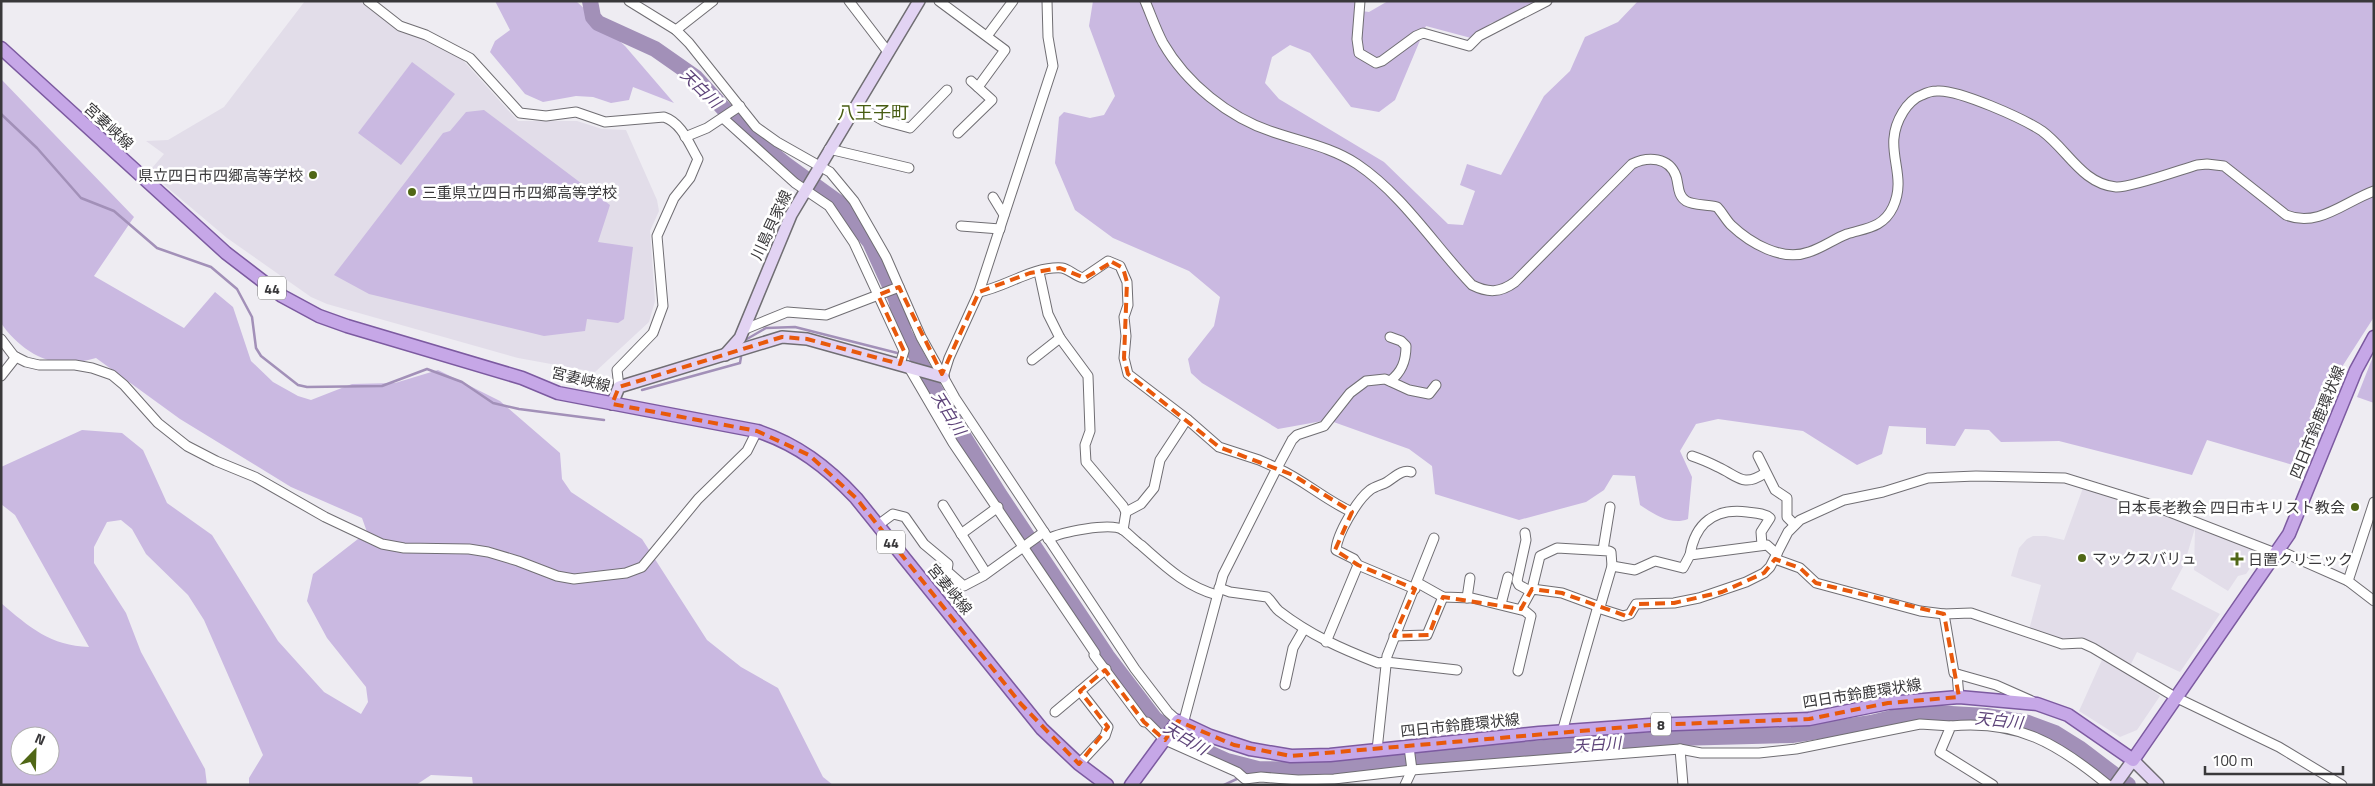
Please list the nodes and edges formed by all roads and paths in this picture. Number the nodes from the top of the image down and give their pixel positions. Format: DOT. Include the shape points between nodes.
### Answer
graph roads {
  1 [pos="368,1"];
  2 [pos="629,1"];
  3 [pos="713,1"];
  4 [pos="849,1"];
  5 [pos="920,1"];
  6 [pos="940,1"];
  7 [pos="1013,1"];
  8 [pos="1046,1"];
  9 [pos="1145,1"];
  10 [pos="1360,1"];
  11 [pos="1547,1"];
  12 [pos="676,30"];
  13 [pos="987,36"];
  14 [pos="1,48"];
  15 [pos="888,52"];
  16 [pos="947,90"];
  17 [pos="856,105"];
  18 [pos="740,106"];
  19 [pos="723,118"];
  20 [pos="958,133"];
  21 [pos="685,137"];
  22 [pos="829,149"];
  23 [pos="820,164"];
  24 [pos="909,168"];
  25 [pos="804,190"];
  26 [pos="2374,191"];
  27 [pos="993,197"];
  28 [pos="1004,215"];
  29 [pos="961,226"];
  30 [pos="1000,229"];
  31 [pos="1038,272"];
  32 [pos="898,287"];
  33 [pos="979,292"];
  34 [pos="878,295"];
  35 [pos="743,330"];
  36 [pos="1390,337"];
  37 [pos="2374,337"];
  38 [pos="1060,338"];
  39 [pos="1,339"];
  40 [pos="726,355"];
  41 [pos="16,357"];
  42 [pos="1032,360"];
  43 [pos="903,364"];
  44 [pos="1,376"];
  45 [pos="943,377"];
  46 [pos="1390,381"];
  47 [pos="1436,385"];
  48 [pos="619,387"];
  49 [pos="612,404"];
  50 [pos="1187,419"];
  51 [pos="756,431"];
  52 [pos="1692,456"];
  53 [pos="1758,456"];
  54 [pos="1277,468"];
  55 [pos="1411,472"];
  56 [pos="1765,473"];
  57 [pos="2374,502"];
  58 [pos="943,506"];
  59 [pos="998,507"];
  60 [pos="1610,507"];
  61 [pos="1126,512"];
  62 [pos="1352,512"];
  63 [pos="1794,524"];
  64 [pos="878,525"];
  65 [pos="1123,530"];
  66 [pos="1525,533"];
  67 [pos="961,534"];
  68 [pos="1044,535"];
  69 [pos="1434,538"];
  70 [pos="1762,545"];
  71 [pos="1024,546"];
  72 [pos="1603,550"];
  73 [pos="2277,552"];
  74 [pos="1690,555"];
  75 [pos="1776,556"];
  76 [pos="1358,566"];
  77 [pos="1612,566"];
  78 [pos="986,573"];
  79 [pos="1508,577"];
  80 [pos="1470,578"];
  81 [pos="2348,581"];
  82 [pos="1416,586"];
  83 [pos="1531,590"];
  84 [pos="1218,591"];
  85 [pos="1443,597"];
  86 [pos="1467,598"];
  87 [pos="2374,600"];
  88 [pos="1501,604"];
  89 [pos="1598,607"];
  90 [pos="1522,609"];
  91 [pos="1944,614"];
  92 [pos="1304,629"];
  93 [pos="1394,636"];
  94 [pos="1326,642"];
  95 [pos="1386,662"];
  96 [pos="1106,669"];
  97 [pos="1457,670"];
  98 [pos="1518,671"];
  99 [pos="1957,674"];
  100 [pos="1285,685"];
  101 [pos="1080,692"];
  102 [pos="1959,697"];
  103 [pos="2175,697"];
  104 [pos="2037,704"];
  105 [pos="1055,712"];
  106 [pos="1181,722"];
  107 [pos="1951,726"];
  108 [pos="1562,732"];
  109 [pos="1165,739"];
  110 [pos="1409,747"];
  111 [pos="1680,749"];
  112 [pos="1377,750"];
  113 [pos="2133,760"];
  114 [pos="1079,764"];
  115 [pos="1412,770"];
  116 [pos="1107,785"];
  117 [pos="1131,785"];
  118 [pos="1405,785"];
  119 [pos="1683,785"];
  120 [pos="1993,785"];
  121 [pos="2108,785"];
  122 [pos="2115,785"];
  123 [pos="2158,785"];
  124 [pos="2342,785"];
  1 -- 21 [label="street" via="400,26 426,35 470,58 520,113 546,116 576,112 602,122 664,118 673,120"];
  2 -- 12 [label="street"];
  3 -- 12 [label="street"];
  4 -- 15 [label="street"];
  5 -- 15 [label="main road, 川島貝家線"];
  6 -- 13 [label="street"];
  7 -- 13 [label="street"];
  8 -- 28 [label="street" via="1053,66"];
  9 -- 26 [label="street" via="1163,42 1174,58 1220,106 1270,132 1324,147 1358,164 1381,183 1472,285 1482,290 1495,292 1515,282 1632,164 1644,158 1668,165 1675,175 1679,194 1686,201 1717,206 1729,223 1773,253 1808,253 1845,235 1873,228 1886,220 1898,191 1892,141 1896,123 1906,107 1920,95 1938,90 2017,117 2043,132 2087,175 2100,183 2118,187 2197,165 2224,166 2286,215 2298,220 2312,219"];
  10 -- 11 [label="street" via="1359,53 1376,63 1423,33 1469,46 1479,36"];
  12 -- 18 [label="street"];
  13 -- 20 [label="street" via="1005,50 975,84 992,100"];
  14 -- 49 [label="main road, 宮妻峡線 / 44" via="226,253 300,306 346,326 522,378 558,393"];
  15 -- 17 [label="main road, 川島貝家線"];
  16 -- 17 [label="street" via="910,128 884,121"];
  17 -- 22 [label="main road, 川島貝家線"];
  18 -- 19 [label="street"];
  18 -- 23 [label="street" via="763,132"];
  19 -- 21 [label="street"];
  19 -- 25 [label="street"];
  21 -- 48 [label="street" via="698,159 690,178 674,198 658,236 663,306 653,333 617,370"];
  22 -- 23 [label="main road, 川島貝家線"];
  22 -- 24 [label="street"];
  23 -- 25 [label="main road, 川島貝家線"];
  23 -- 32 [label="street" via="854,201"];
  25 -- 34 [label="street" via="829,206 847,229"];
  25 -- 35 [label="main road, 川島貝家線"];
  27 -- 28 [label="street"];
  28 -- 30 [label="street"];
  29 -- 30 [label="street"];
  30 -- 33 [label="street"];
  31 -- 33 [label="street"];
  31 -- 38 [label="street" via="1048,314"];
  31 -- 50 [label="street" via="1060,268 1083,278 1108,261 1120,266 1127,282 1128,305 1124,317 1126,370"];
  32 -- 34 [label="street"];
  32 -- 45 [label="street"];
  33 -- 45 [label="street"];
  34 -- 35 [label="street" via="826,315 787,312"];
  34 -- 43 [label="street" via="904,351"];
  35 -- 40 [label="main road, 川島貝家線"];
  36 -- 46 [label="street" via="1406,346 1404,366"];
  37 -- 73 [label="main road, 四日市鈴鹿環状線" via="2356,370 2288,534"];
  38 -- 42 [label="street"];
  38 -- 61 [label="street" via="1088,376 1090,432 1085,445 1086,462 1114,492"];
  39 -- 41 [label="street"];
  40 -- 43 [label="main road" via="782,337 807,339"];
  40 -- 48 [label="main road"];
  41 -- 44 [label="street"];
  41 -- 51 [label="street" via="38,365 75,365 112,375 158,423 187,446 255,477 325,517 382,544 488,552 557,576 574,578 626,573 642,567 698,499 747,451"];
  43 -- 45 [label="main road"];
  43 -- 59 [label="street"];
  45 -- 68 [label="street"];
  46 -- 47 [label="street" via="1409,390 1430,394"];
  46 -- 54 [label="street" via="1366,380 1350,393 1324,426 1297,435"];
  48 -- 49 [label="main road"];
  49 -- 51 [label="main road, 宮妻峡線 / 44"];
  50 -- 54 [label="street" via="1219,447"];
  50 -- 61 [label="street" via="1160,460 1154,488 1140,504"];
  51 -- 64 [label="main road, 宮妻峡線 / 44" via="785,441 809,455 842,483"];
  52 -- 56 [label="street" via="1742,480 1756,479"];
  53 -- 56 [label="street"];
  54 -- 62 [label="street"];
  54 -- 84 [label="street" via="1227,565"];
  55 -- 62 [label="street" via="1402,472 1371,489"];
  56 -- 63 [label="street" via="1775,490 1787,498 1787,518"];
  57 -- 81 [label="street"];
  58 -- 67 [label="street"];
  59 -- 67 [label="street"];
  59 -- 71 [label="street"];
  60 -- 72 [label="street"];
  61 -- 65 [label="street"];
  62 -- 76 [label="street" via="1336,550 1354,559"];
  63 -- 73 [label="street" via="1844,500 1928,478 2056,476 2149,504"];
  63 -- 75 [label="street"];
  64 -- 78 [label="street" via="893,514 905,517 924,544 948,564 947,571 964,586"];
  64 -- 114 [label="main road, 宮妻峡線 / 44" via="1042,729"];
  65 -- 68 [label="street" via="1112,527"];
  65 -- 84 [label="street" via="1185,583"];
  66 -- 83 [label="street" via="1517,581"];
  67 -- 78 [label="street"];
  68 -- 71 [label="street"];
  68 -- 106 [label="street" via="1135,669 1168,712"];
  69 -- 82 [label="street"];
  70 -- 74 [label="street"];
  70 -- 74 [label="street" via="1761,532 1770,518 1734,511 1704,522"];
  70 -- 75 [label="street" via="1767,545"];
  71 -- 78 [label="street"];
  71 -- 96 [label="street"];
  72 -- 77 [label="street" via="1611,552"];
  72 -- 83 [label="street" via="1557,548 1542,554"];
  73 -- 81 [label="street"];
  73 -- 103 [label="main road, 四日市鈴鹿環状線"];
  74 -- 77 [label="street" via="1683,568 1656,561 1635,570"];
  75 -- 89 [label="street" via="1770,567 1758,577 1714,594 1674,603 1636,604 1630,614 1624,616"];
  75 -- 91 [label="street" via="1800,568 1816,583 1920,611"];
  76 -- 82 [label="street"];
  76 -- 94 [label="street"];
  77 -- 89 [label="street"];
  79 -- 88 [label="street"];
  80 -- 86 [label="street"];
  81 -- 87 [label="street"];
  82 -- 85 [label="street"];
  82 -- 93 [label="street"];
  83 -- 89 [label="street" via="1562,593"];
  83 -- 90 [label="street"];
  84 -- 92 [label="street" via="1267,597 1277,610"];
  84 -- 106 [label="street"];
  85 -- 86 [label="street"];
  85 -- 93 [label="street" via="1427,635"];
  86 -- 88 [label="street"];
  88 -- 90 [label="street"];
  89 -- 108 [label="street"];
  90 -- 98 [label="street" via="1531,616"];
  91 -- 99 [label="street" via="1954,673"];
  91 -- 103 [label="street" via="1971,613 2062,644 2082,643"];
  92 -- 94 [label="street"];
  92 -- 100 [label="street" via="1293,648"];
  93 -- 95 [label="street"];
  94 -- 95 [label="street" via="1378,663"];
  95 -- 97 [label="street"];
  95 -- 112 [label="street"];
  96 -- 101 [label="street"];
  96 -- 109 [label="street" via="1144,722"];
  99 -- 102 [label="street"];
  99 -- 104 [label="street" via="1996,685"];
  101 -- 105 [label="street"];
  101 -- 114 [label="street" via="1108,727 1105,736"];
  102 -- 104 [label="main road, 四日市鈴鹿環状線 / 8"];
  102 -- 108 [label="main road, 四日市鈴鹿環状線 / 8" via="1888,704 1809,720 1650,724"];
  103 -- 113 [label="main road, 四日市鈴鹿環状線"];
  103 -- 124 [label="street" via="2279,747"];
  104 -- 113 [label="main road, 四日市鈴鹿環状線 / 8" via="2068,715"];
  106 -- 109 [label="main road"];
  106 -- 112 [label="main road, 四日市鈴鹿環状線 / 8" via="1234,745 1266,752 1310,756"];
  107 -- 111 [label="street" via="1920,724 1796,749 1701,753"];
  107 -- 120 [label="street" via="1940,752"];
  107 -- 121 [label="street" via="1996,726 2020,730 2072,757"];
  108 -- 110 [label="main road, 四日市鈴鹿環状線 / 8"];
  109 -- 115 [label="street" via="1237,772 1245,780 1261,777 1334,779"];
  109 -- 117 [label="main road"];
  110 -- 112 [label="main road, 四日市鈴鹿環状線 / 8"];
  110 -- 115 [label="street"];
  111 -- 115 [label="street"];
  111 -- 119 [label="street"];
  113 -- 122 [label="main road"];
  113 -- 123 [label="main road"];
  114 -- 116 [label="main road, 宮妻峡線 / 44"];
  115 -- 118 [label="street"];
}
